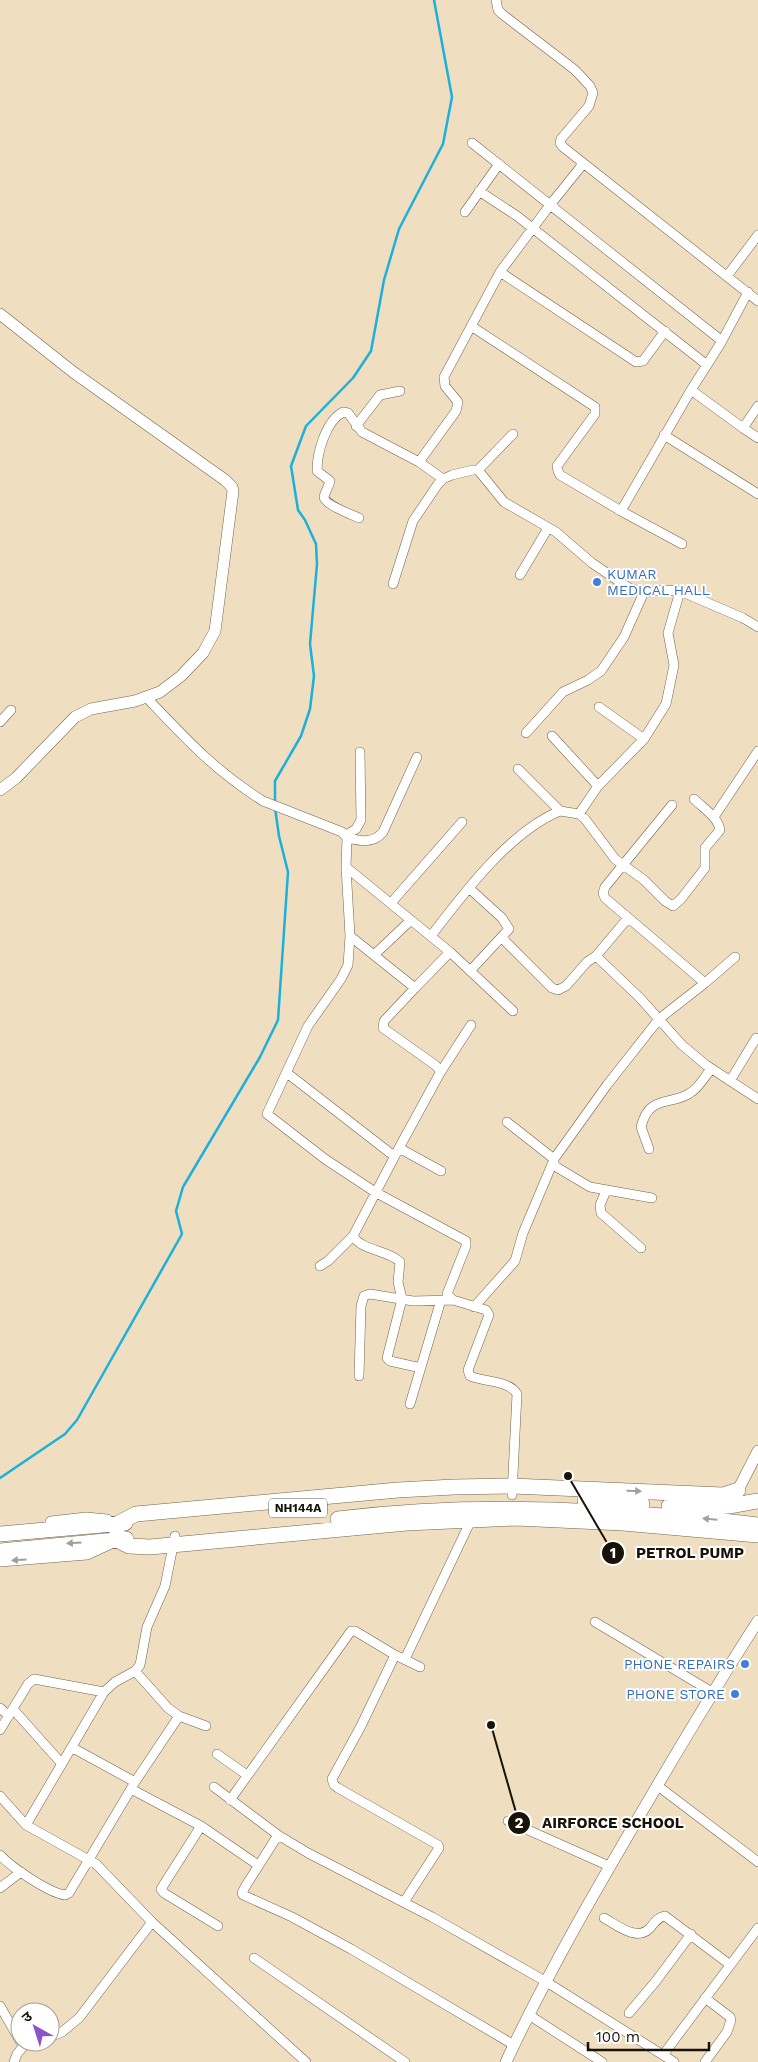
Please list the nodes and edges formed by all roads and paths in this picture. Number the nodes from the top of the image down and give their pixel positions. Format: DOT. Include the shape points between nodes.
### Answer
graph roads {
  1 [pos="496,0"];
  2 [pos="472,143"];
  3 [pos="499,164"];
  4 [pos="583,164"];
  5 [pos="479,191"];
  6 [pos="550,204"];
  7 [pos="465,212"];
  8 [pos="532,228"];
  9 [pos="758,235"];
  10 [pos="500,272"];
  11 [pos="727,276"];
  12 [pos="748,292"];
  13 [pos="758,301"];
  14 [pos="0,314"];
  15 [pos="471,326"];
  16 [pos="665,331"];
  17 [pos="722,341"];
  18 [pos="707,365"];
  19 [pos="690,390"];
  20 [pos="400,391"];
  21 [pos="758,406"];
  22 [pos="356,426"];
  23 [pos="743,428"];
  24 [pos="513,434"];
  25 [pos="664,435"];
  26 [pos="758,438"];
  27 [pos="419,462"];
  28 [pos="478,470"];
  29 [pos="443,479"];
  30 [pos="758,494"];
  31 [pos="621,511"];
  32 [pos="359,518"];
  33 [pos="548,528"];
  34 [pos="682,544"];
  35 [pos="520,574"];
  36 [pos="393,584"];
  37 [pos="680,591"];
  38 [pos="644,592"];
  39 [pos="758,627"];
  40 [pos="147,698"];
  41 [pos="599,707"];
  42 [pos="11,710"];
  43 [pos="0,722"];
  44 [pos="526,734"];
  45 [pos="552,736"];
  46 [pos="644,739"];
  47 [pos="758,751"];
  48 [pos="360,752"];
  49 [pos="417,757"];
  50 [pos="518,769"];
  51 [pos="598,786"];
  52 [pos="0,790"];
  53 [pos="694,799"];
  54 [pos="672,805"];
  55 [pos="560,811"];
  56 [pos="579,814"];
  57 [pos="714,817"];
  58 [pos="462,822"];
  59 [pos="347,837"];
  60 [pos="623,865"];
  61 [pos="346,867"];
  62 [pos="469,888"];
  63 [pos="391,903"];
  64 [pos="628,918"];
  65 [pos="411,920"];
  66 [pos="350,936"];
  67 [pos="431,936"];
  68 [pos="502,938"];
  69 [pos="450,952"];
  70 [pos="374,955"];
  71 [pos="596,956"];
  72 [pos="735,957"];
  73 [pos="470,971"];
  74 [pos="705,983"];
  75 [pos="415,988"];
  76 [pos="513,1011"];
  77 [pos="659,1019"];
  78 [pos="471,1025"];
  79 [pos="756,1038"];
  80 [pos="711,1069"];
  81 [pos="287,1073"];
  82 [pos="440,1073"];
  83 [pos="730,1081"];
  84 [pos="758,1099"];
  85 [pos="507,1122"];
  86 [pos="399,1148"];
  87 [pos="649,1149"];
  88 [pos="394,1156"];
  89 [pos="554,1161"];
  90 [pos="441,1171"];
  91 [pos="606,1191"];
  92 [pos="375,1192"];
  93 [pos="652,1198"];
  94 [pos="353,1236"];
  95 [pos="641,1248"];
  96 [pos="320,1266"];
  97 [pos="402,1299"];
  98 [pos="441,1300"];
  99 [pos="453,1300"];
  100 [pos="474,1307"];
  101 [pos="421,1368"];
  102 [pos="359,1376"];
  103 [pos="410,1404"];
  104 [pos="758,1451"];
  105 [pos="596,1490"];
  106 [pos="738,1490"];
  107 [pos="512,1491"];
  108 [pos="758,1501"];
  109 [pos="549,1503"];
  110 [pos="609,1507"];
  111 [pos="474,1514"];
  112 [pos="498,1514"];
  113 [pos="622,1523"];
  114 [pos="117,1524"];
  115 [pos="758,1525"];
  116 [pos="0,1528"];
  117 [pos="0,1534"];
  118 [pos="758,1535"];
  119 [pos="117,1540"];
  120 [pos="174,1541"];
  121 [pos="0,1551"];
  122 [pos="0,1561"];
  123 [pos="758,1620"];
  124 [pos="596,1622"];
  125 [pos="395,1655"];
  126 [pos="405,1659"];
  127 [pos="420,1667"];
  128 [pos="135,1671"];
  129 [pos="104,1692"];
  130 [pos="712,1692"];
  131 [pos="0,1708"];
  132 [pos="11,1712"];
  133 [pos="179,1716"];
  134 [pos="206,1726"];
  135 [pos="0,1730"];
  136 [pos="73,1748"];
  137 [pos="217,1754"];
  138 [pos="62,1764"];
  139 [pos="247,1775"];
  140 [pos="133,1785"];
  141 [pos="658,1786"];
  142 [pos="214,1787"];
  143 [pos="0,1796"];
  144 [pos="230,1800"];
  145 [pos="508,1821"];
  146 [pos="26,1825"];
  147 [pos="201,1826"];
  148 [pos="278,1835"];
  149 [pos="0,1855"];
  150 [pos="88,1860"];
  151 [pos="758,1862"];
  152 [pos="258,1865"];
  153 [pos="609,1866"];
  154 [pos="21,1872"];
  155 [pos="0,1888"];
  156 [pos="404,1902"];
  157 [pos="604,1918"];
  158 [pos="152,1922"];
  159 [pos="218,1926"];
  160 [pos="758,1928"];
  161 [pos="690,1934"];
  162 [pos="254,1958"];
  163 [pos="729,1964"];
  164 [pos="545,1981"];
  165 [pos="705,1998"];
  166 [pos="0,2006"];
  167 [pos="629,2013"];
  168 [pos="529,2015"];
  169 [pos="10,2023"];
  170 [pos="60,2033"];
  171 [pos="514,2045"];
  172 [pos="663,2055"];
  173 [pos="306,2062"];
  174 [pos="405,2062"];
  175 [pos="506,2062"];
  176 [pos="602,2062"];
  177 [pos="674,2062"];
  178 [pos="705,2062"];
  1 -- 4 [label="street" via="502,14 575,70 590,86 593,93 589,106 560,139 560,143"];
  2 -- 3 [label="street"];
  3 -- 5 [label="street"];
  3 -- 6 [label="street"];
  4 -- 6 [label="street"];
  4 -- 11 [label="street"];
  5 -- 7 [label="street"];
  5 -- 8 [label="street"];
  6 -- 8 [label="street"];
  6 -- 17 [label="street"];
  8 -- 10 [label="street"];
  8 -- 16 [label="street"];
  9 -- 11 [label="street"];
  10 -- 15 [label="street"];
  10 -- 16 [label="street" via="636,362 644,361"];
  11 -- 12 [label="street"];
  12 -- 13 [label="street"];
  12 -- 17 [label="street"];
  14 -- 40 [label="street" via="73,372 232,487 217,619 210,642 181,676"];
  15 -- 27 [label="street" via="444,377 444,386 458,402 456,411"];
  15 -- 31 [label="street" via="594,407 595,414 557,466 558,471"];
  16 -- 18 [label="street"];
  17 -- 18 [label="street"];
  18 -- 19 [label="street"];
  19 -- 23 [label="street"];
  19 -- 25 [label="street"];
  20 -- 22 [label="street" via="380,395"];
  21 -- 23 [label="street"];
  22 -- 27 [label="street" via="366,435"];
  22 -- 32 [label="street" via="346,412 334,419 316,468 330,481 325,500"];
  23 -- 26 [label="street"];
  24 -- 28 [label="street"];
  25 -- 30 [label="street"];
  25 -- 31 [label="street"];
  27 -- 29 [label="street"];
  28 -- 29 [label="street"];
  28 -- 33 [label="street" via="504,502"];
  29 -- 36 [label="street" via="413,521"];
  31 -- 34 [label="street"];
  33 -- 35 [label="street"];
  33 -- 38 [label="street" via="629,588"];
  37 -- 38 [label="street"];
  37 -- 39 [label="street"];
  37 -- 46 [label="street" via="668,633 674,665 670,694"];
  38 -- 44 [label="street" via="624,637 601,671 563,692"];
  40 -- 52 [label="street" via="91,710 75,717 16,778"];
  40 -- 59 [label="street" via="206,760 252,794"];
  41 -- 46 [label="street"];
  42 -- 43 [label="street"];
  45 -- 51 [label="street"];
  46 -- 51 [label="street"];
  47 -- 57 [label="street"];
  48 -- 59 [label="street" via="361,820"];
  49 -- 59 [label="street" via="379,837 368,841"];
  50 -- 55 [label="street"];
  51 -- 56 [label="street"];
  53 -- 57 [label="street"];
  54 -- 60 [label="street"];
  55 -- 56 [label="street"];
  55 -- 62 [label="street" via="550,814 517,839"];
  56 -- 60 [label="street" via="609,853"];
  57 -- 60 [label="street" via="720,830 705,848 705,868 676,904 670,905"];
  58 -- 63 [label="street"];
  59 -- 61 [label="street"];
  60 -- 64 [label="street" via="603,893"];
  61 -- 63 [label="street"];
  61 -- 66 [label="street"];
  62 -- 67 [label="street"];
  62 -- 68 [label="street" via="507,924 508,931"];
  63 -- 65 [label="street"];
  64 -- 71 [label="street"];
  64 -- 74 [label="street"];
  65 -- 67 [label="street"];
  65 -- 70 [label="street"];
  66 -- 70 [label="street"];
  66 -- 81 [label="street" via="345,972 308,1026"];
  67 -- 69 [label="street"];
  68 -- 71 [label="street" via="552,988 558,990"];
  68 -- 73 [label="street"];
  69 -- 73 [label="street"];
  69 -- 75 [label="street"];
  70 -- 75 [label="street"];
  71 -- 77 [label="street"];
  72 -- 74 [label="street"];
  73 -- 76 [label="street"];
  74 -- 77 [label="street"];
  75 -- 82 [label="street" via="384,1021 383,1028 435,1065"];
  77 -- 80 [label="street" via="682,1045"];
  77 -- 89 [label="street" via="607,1085"];
  78 -- 82 [label="street"];
  79 -- 83 [label="street"];
  80 -- 83 [label="street"];
  80 -- 87 [label="street" via="691,1092 658,1102 646,1115 641,1127"];
  81 -- 88 [label="street"];
  81 -- 92 [label="street" via="267,1114 325,1159"];
  82 -- 86 [label="street"];
  83 -- 84 [label="street"];
  85 -- 89 [label="street"];
  86 -- 88 [label="street"];
  86 -- 90 [label="street"];
  88 -- 92 [label="street"];
  89 -- 91 [label="street" via="558,1168 583,1184"];
  89 -- 100 [label="street" via="523,1233 515,1262"];
  91 -- 93 [label="street"];
  91 -- 95 [label="street" via="600,1205 601,1213"];
  92 -- 94 [label="street"];
  92 -- 99 [label="street" via="466,1241 448,1290 449,1298"];
  94 -- 96 [label="street"];
  94 -- 97 [label="street" via="358,1242 400,1262 398,1282"];
  97 -- 98 [label="street"];
  97 -- 101 [label="street" via="387,1358"];
  97 -- 102 [label="street" via="364,1296"];
  98 -- 99 [label="street"];
  98 -- 101 [label="street"];
  99 -- 100 [label="street"];
  100 -- 107 [label="street" via="486,1310 489,1315 468,1374 512,1388 517,1394"];
  101 -- 103 [label="street"];
  104 -- 106 [label="street"];
  105 -- 106 [label="highway, one-way" via="723,1495"];
  105 -- 107 [label="highway"];
  105 -- 110 [label="highway"];
  107 -- 109 [label="highway, NH144A"];
  107 -- 114 [label="highway, NH144A"];
  108 -- 110 [label="highway, NH144A" via="729,1506"];
  109 -- 110 [label="highway, NH144A"];
  109 -- 112 [label="highway, NH144A"];
  110 -- 113 [label="highway"];
  115 -- 110 [label="highway, NH144A, one-way"];
  111 -- 112 [label="highway, NH144A"];
  111 -- 120 [label="highway, NH144A" via="378,1514"];
  111 -- 126 [label="street"];
  112 -- 113 [label="highway"];
  113 -- 118 [label="highway"];
  114 -- 116 [label="street" via="105,1519 86,1518"];
  114 -- 117 [label="highway, NH144A"];
  114 -- 119 [label="highway"];
  119 -- 120 [label="highway, NH144A"];
  119 -- 121 [label="highway, NH144A, one-way"];
  119 -- 122 [label="street, one-way" via="87,1554"];
  120 -- 128 [label="street" via="165,1586 147,1627 142,1660"];
  123 -- 130 [label="street"];
  124 -- 130 [label="street"];
  125 -- 126 [label="street"];
  125 -- 139 [label="street" via="351,1631"];
  125 -- 156 [label="street" via="332,1779 338,1788 438,1845"];
  126 -- 127 [label="street"];
  128 -- 129 [label="street"];
  128 -- 133 [label="street"];
  129 -- 132 [label="street" via="34,1679"];
  129 -- 136 [label="street"];
  130 -- 141 [label="street"];
  131 -- 132 [label="street"];
  132 -- 135 [label="street"];
  132 -- 138 [label="street"];
  133 -- 134 [label="street"];
  133 -- 140 [label="street"];
  136 -- 138 [label="street"];
  136 -- 140 [label="street"];
  137 -- 139 [label="street"];
  138 -- 146 [label="street"];
  139 -- 144 [label="street"];
  140 -- 147 [label="street"];
  140 -- 150 [label="street"];
  141 -- 151 [label="street"];
  141 -- 153 [label="street"];
  142 -- 144 [label="street"];
  143 -- 146 [label="street"];
  144 -- 148 [label="street"];
  145 -- 153 [label="street"];
  146 -- 150 [label="street"];
  147 -- 152 [label="street"];
  147 -- 159 [label="street" via="161,1889"];
  148 -- 152 [label="street"];
  148 -- 156 [label="street"];
  149 -- 154 [label="street"];
  150 -- 154 [label="street" via="72,1889 65,1895"];
  150 -- 158 [label="street"];
  152 -- 171 [label="street" via="243,1895 351,1949"];
  153 -- 164 [label="street"];
  154 -- 155 [label="street"];
  156 -- 164 [label="street"];
  157 -- 161 [label="street" via="638,1934 665,1916"];
  158 -- 170 [label="street" via="79,2018"];
  158 -- 173 [label="street"];
  160 -- 163 [label="street"];
  161 -- 163 [label="street"];
  161 -- 167 [label="street"];
  162 -- 174 [label="street"];
  163 -- 165 [label="street"];
  164 -- 168 [label="street"];
  164 -- 172 [label="street"];
  165 -- 172 [label="street"];
  165 -- 178 [label="street" via="731,2020 727,2032"];
  166 -- 169 [label="street"];
  168 -- 171 [label="street"];
  168 -- 176 [label="street"];
  171 -- 175 [label="street"];
  172 -- 177 [label="street"];
}
